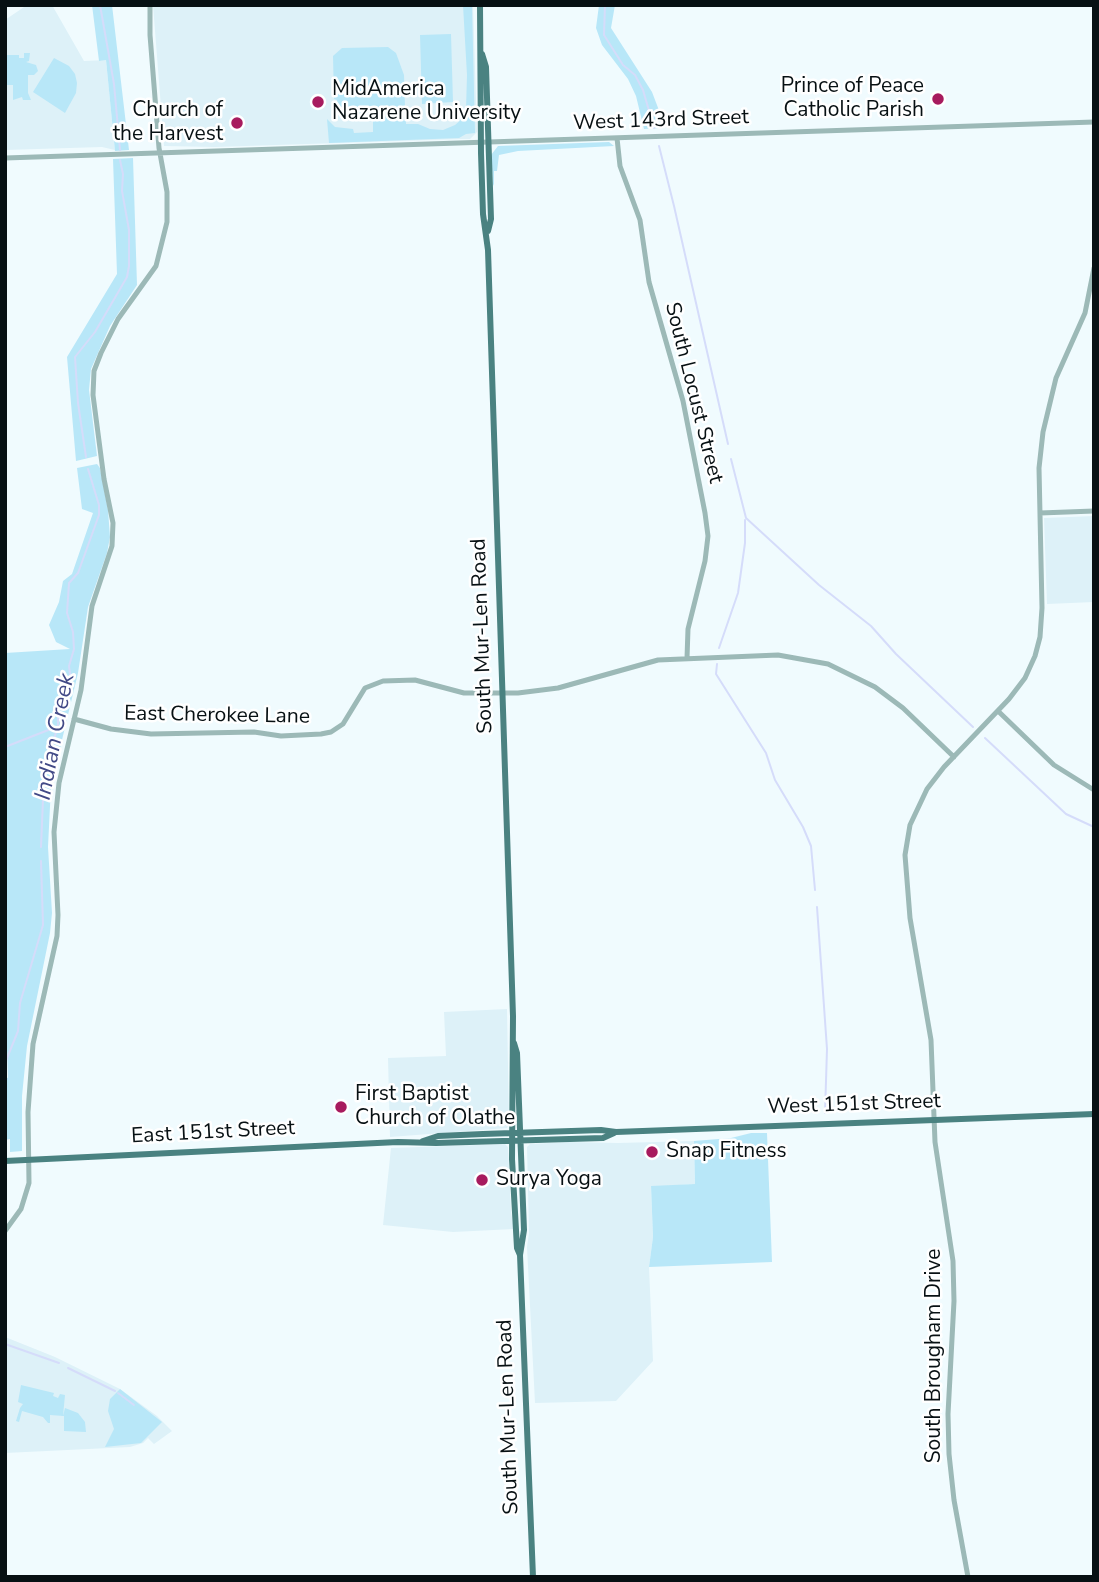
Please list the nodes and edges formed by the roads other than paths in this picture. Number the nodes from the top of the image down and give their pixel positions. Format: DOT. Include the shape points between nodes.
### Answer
graph roads {
  1 [pos="150,5"];
  2 [pos="480,5"];
  3 [pos="1094,122"];
  4 [pos="617,138"];
  5 [pos="485,142"];
  6 [pos="159,154"];
  7 [pos="5,158"];
  8 [pos="1094,268"];
  9 [pos="1094,511"];
  10 [pos="1040,513"];
  11 [pos="687,658"];
  12 [pos="502,694"];
  13 [pos="998,711"];
  14 [pos="74,719"];
  15 [pos="954,757"];
  16 [pos="1094,790"];
  17 [pos="1094,1114"];
  18 [pos="934,1120"];
  19 [pos="516,1137"];
  20 [pos="29,1160"];
  21 [pos="5,1161"];
  22 [pos="513,1186"];
  23 [pos="523,1215"];
  24 [pos="5,1231"];
  25 [pos="520,1255"];
  26 [pos="533,1577"];
  27 [pos="968,1577"];
  1 -- 6 [label="street"];
  2 -- 5 [label="main road, South Mur-Len Road"];
  3 -- 4 [label="street, West 143rd Street"];
  4 -- 5 [label="street, West 143rd Street"];
  4 -- 11 [label="street, South Locust Street" via="620,166 640,220 649,282 688,424 706,520 705,561 688,629"];
  5 -- 6 [label="street, West 143rd Street"];
  5 -- 12 [label="main road, South Mur-Len Road" via="491,219"];
  6 -- 7 [label="street, West 143rd Street"];
  6 -- 14 [label="street" via="168,209 160,256 113,328 94,371 93,395 113,536 92,606 85,673"];
  8 -- 10 [label="street, South Brougham Drive" via="1085,313 1050,397 1039,468"];
  9 -- 10 [label="street"];
  10 -- 13 [label="street, South Brougham Drive" via="1041,637 1025,678"];
  11 -- 12 [label="street, East Cherokee Lane" via="643,663 558,688"];
  11 -- 15 [label="street, East Cherokee Lane" via="778,655 839,668 883,692"];
  12 -- 14 [label="street, East Cherokee Lane" via="464,694 415,680 383,681 365,688 343,724 321,734 151,734"];
  12 -- 19 [label="main road, South Mur-Len Road"];
  13 -- 15 [label="street, South Brougham Drive"];
  13 -- 16 [label="street" via="1055,765"];
  14 -- 20 [label="street" via="54,821 57,936 33,1044"];
  15 -- 18 [label="street, South Brougham Drive" via="920,799 905,855 910,918 931,1040"];
  17 -- 18 [label="main road, West 151st Street"];
  18 -- 19 [label="main road, West 151st Street" via="601,1130"];
  18 -- 27 [label="street, South Brougham Drive" via="953,1261 949,1454"];
  19 -- 20 [label="main road, East 151st Street" via="438,1136 423,1141"];
  19 -- 22 [label="main road, South Mur-Len Road"];
  19 -- 23 [label="main road, South Mur-Len Road"];
  20 -- 21 [label="main road, East 151st Street"];
  20 -- 24 [label="street" via="25,1199"];
  22 -- 23 [label="main road"];
  22 -- 25 [label="main road, South Mur-Len Road"];
  23 -- 25 [label="main road, South Mur-Len Road"];
  25 -- 26 [label="main road, South Mur-Len Road"];
}
